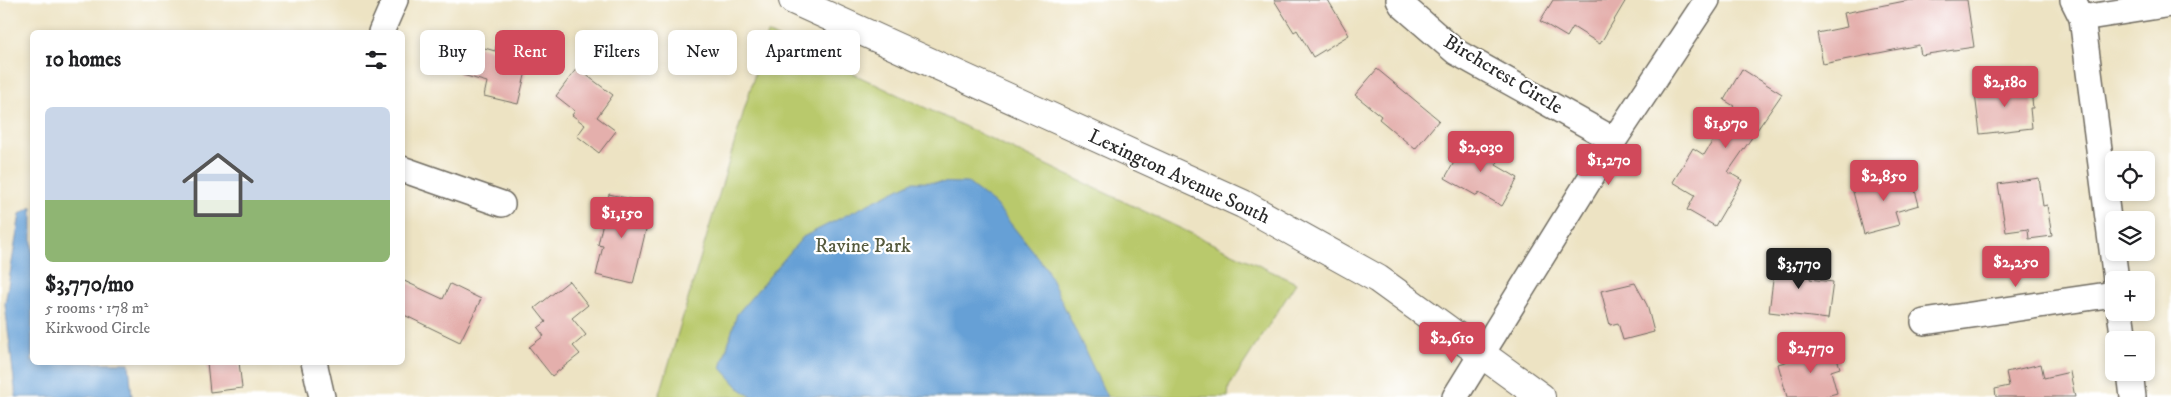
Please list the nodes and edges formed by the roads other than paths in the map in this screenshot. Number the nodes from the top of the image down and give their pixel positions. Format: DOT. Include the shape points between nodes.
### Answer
graph roads {
  1 [pos="395,0"];
  2 [pos="792,0"];
  3 [pos="1399,0"];
  4 [pos="1707,0"];
  5 [pos="2171,4"];
  6 [pos="2078,9"];
  7 [pos="382,30"];
  8 [pos="1614,140"];
  9 [pos="405,170"];
  10 [pos="502,204"];
  11 [pos="2115,271"];
  12 [pos="2105,295"];
  13 [pos="1924,322"];
  14 [pos="1483,354"];
  15 [pos="315,365"];
  16 [pos="2131,381"];
  17 [pos="322,397"];
  18 [pos="1455,397"];
  19 [pos="1541,397"];
  20 [pos="2133,397"];
  1 -- 7 [label="street"];
  2 -- 14 [label="street, Lexington Avenue South" via="1243,204 1378,279"];
  3 -- 8 [label="street, Birchcrest Circle" via="1456,52"];
  4 -- 8 [label="street"];
  5 -- 6 [label="street"];
  6 -- 11 [label="street"];
  8 -- 14 [label="street"];
  9 -- 10 [label="street"];
  12 -- 13 [label="street"];
  14 -- 18 [label="street"];
  14 -- 19 [label="street, Lexington Avenue South"];
  15 -- 17 [label="street"];
  16 -- 20 [label="street"];
}
